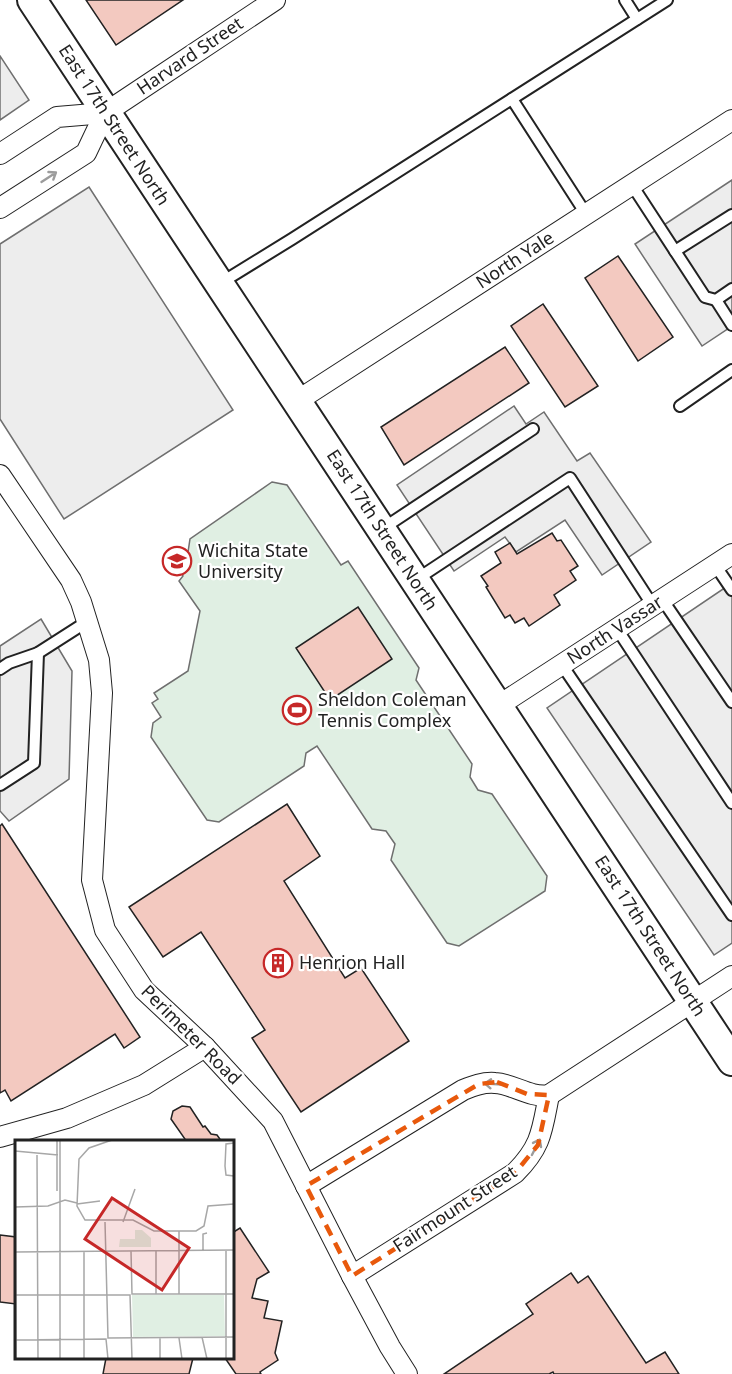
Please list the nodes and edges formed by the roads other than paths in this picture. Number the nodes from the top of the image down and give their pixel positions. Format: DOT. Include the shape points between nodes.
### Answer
graph roads {
  1 [pos="32,0"];
  2 [pos="275,0"];
  3 [pos="625,0"];
  4 [pos="667,0"];
  5 [pos="638,19"];
  6 [pos="512,99"];
  7 [pos="105,113"];
  8 [pos="732,120"];
  9 [pos="0,154"];
  10 [pos="632,185"];
  11 [pos="0,208"];
  12 [pos="586,214"];
  13 [pos="732,215"];
  14 [pos="675,251"];
  15 [pos="219,284"];
  16 [pos="732,289"];
  17 [pos="716,300"];
  18 [pos="732,325"];
  19 [pos="732,370"];
  20 [pos="297,401"];
  21 [pos="680,406"];
  22 [pos="533,429"];
  23 [pos="0,475"];
  24 [pos="382,529"];
  25 [pos="732,554"];
  26 [pos="715,566"];
  27 [pos="415,580"];
  28 [pos="732,590"];
  29 [pos="658,602"];
  30 [pos="87,621"];
  31 [pos="617,629"];
  32 [pos="38,653"];
  33 [pos="562,665"];
  34 [pos="0,669"];
  35 [pos="732,702"];
  36 [pos="498,706"];
  37 [pos="0,785"];
  38 [pos="732,803"];
  39 [pos="732,915"];
  40 [pos="732,976"];
  41 [pos="693,1002"];
  42 [pos="205,1047"];
  43 [pos="732,1061"];
  44 [pos="549,1095"];
  45 [pos="0,1137"];
  46 [pos="306,1186"];
  47 [pos="352,1276"];
  48 [pos="407,1374"];
  1 -- 7 [label="street, East 17th Street North"];
  2 -- 7 [label="street, Harvard Street"];
  3 -- 5 [label="lane"];
  4 -- 5 [label="lane"];
  5 -- 6 [label="lane"];
  6 -- 12 [label="lane"];
  6 -- 15 [label="lane"];
  7 -- 9 [label="street" via="57,117"];
  11 -- 7 [label="street, one-way" via="86,153"];
  7 -- 15 [label="street, East 17th Street North"];
  8 -- 10 [label="street, North Yale"];
  10 -- 12 [label="street, North Yale"];
  10 -- 14 [label="lane"];
  12 -- 20 [label="street, North Yale"];
  13 -- 14 [label="lane"];
  14 -- 17 [label="lane" via="705,297"];
  15 -- 20 [label="street, East 17th Street North"];
  16 -- 17 [label="lane"];
  17 -- 18 [label="lane"];
  19 -- 21 [label="lane"];
  20 -- 24 [label="street, East 17th Street North"];
  22 -- 24 [label="lane"];
  23 -- 30 [label="street, Perimeter Road" via="71,580"];
  24 -- 27 [label="street, East 17th Street North"];
  25 -- 26 [label="street, North Vassar"];
  26 -- 28 [label="lane"];
  26 -- 29 [label="street, North Vassar"];
  27 -- 29 [label="lane" via="570,478"];
  27 -- 36 [label="street, East 17th Street North"];
  29 -- 31 [label="street, North Vassar"];
  29 -- 35 [label="lane"];
  30 -- 32 [label="lane"];
  30 -- 42 [label="street, Perimeter Road" via="99,660 102,693 92,880 105,930 144,990"];
  31 -- 33 [label="street, North Vassar"];
  31 -- 38 [label="lane"];
  32 -- 34 [label="lane"];
  32 -- 37 [label="lane" via="34,763"];
  33 -- 36 [label="street, North Vassar"];
  33 -- 39 [label="lane"];
  36 -- 41 [label="street, East 17th Street North"];
  40 -- 41 [label="street"];
  41 -- 43 [label="street, East 17th Street North"];
  41 -- 44 [label="street"];
  42 -- 45 [label="street" via="144,1085 68,1118"];
  42 -- 46 [label="street, Perimeter Road" via="273,1121"];
  44 -- 46 [label="street, one-way" via="527,1094 497,1082 479,1084"];
  47 -- 44 [label="street, Fairmount Street, one-way" via="515,1173 538,1145"];
  46 -- 47 [label="street, Perimeter Road"];
  47 -- 48 [label="street, Perimeter Road"];
}
